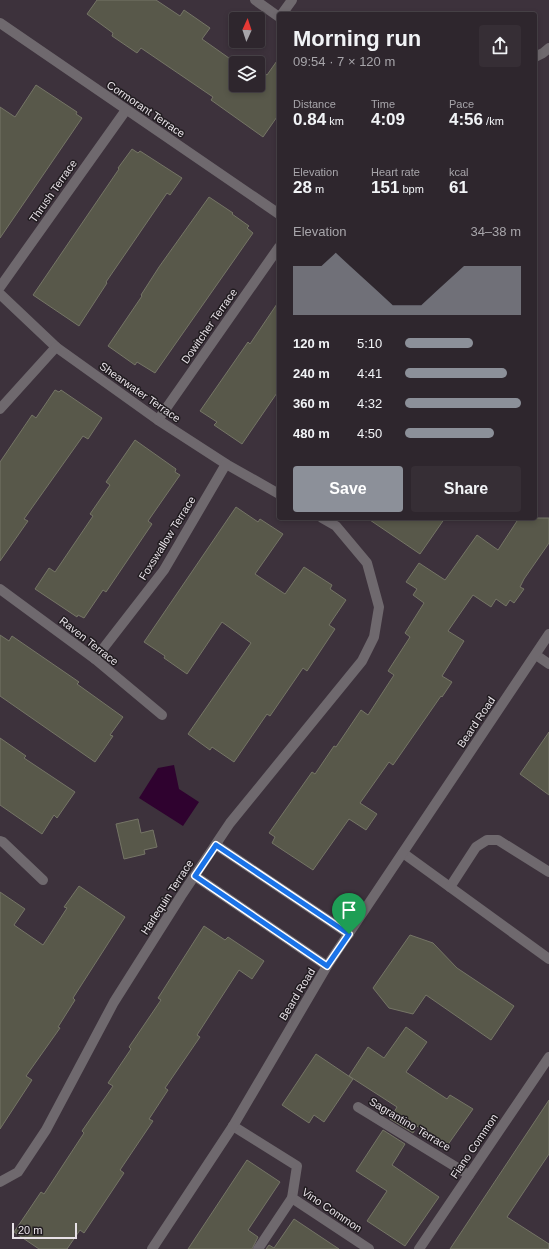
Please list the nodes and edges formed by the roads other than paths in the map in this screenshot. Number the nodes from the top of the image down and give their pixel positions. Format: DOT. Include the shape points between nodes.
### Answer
graph roads {
  1 [pos="255,0"];
  2 [pos="292,0"];
  3 [pos="283,12"];
  4 [pos="277,16"];
  5 [pos="0,23"];
  6 [pos="549,48"];
  7 [pos="537,56"];
  8 [pos="126,110"];
  9 [pos="277,213"];
  10 [pos="277,250"];
  11 [pos="0,287"];
  12 [pos="0,294"];
  13 [pos="56,347"];
  14 [pos="0,409"];
  15 [pos="158,420"];
  16 [pos="226,464"];
  17 [pos="277,493"];
  18 [pos="339,522"];
  19 [pos="0,589"];
  20 [pos="549,634"];
  21 [pos="536,655"];
  22 [pos="95,660"];
  23 [pos="549,664"];
  24 [pos="162,716"];
  25 [pos="0,841"];
  26 [pos="216,845"];
  27 [pos="403,853"];
  28 [pos="549,872"];
  29 [pos="195,876"];
  30 [pos="43,880"];
  31 [pos="450,887"];
  32 [pos="349,934"];
  33 [pos="549,959"];
  34 [pos="327,966"];
  35 [pos="549,1057"];
  36 [pos="358,1107"];
  37 [pos="233,1126"];
  38 [pos="469,1175"];
  39 [pos="0,1182"];
  40 [pos="292,1198"];
  41 [pos="152,1249"];
  42 [pos="258,1249"];
  43 [pos="369,1249"];
  44 [pos="419,1249"];
  1 -- 4 [label="street"];
  2 -- 3 [label="street"];
  5 -- 8 [label="street, Cormorant Terrace"];
  6 -- 7 [label="street"];
  8 -- 9 [label="street, Cormorant Terrace"];
  8 -- 11 [label="street, Thrush Terrace"];
  10 -- 15 [label="street, Dowitcher Terrace"];
  12 -- 13 [label="street, Shearwater Terrace"];
  13 -- 14 [label="street"];
  13 -- 15 [label="street, Shearwater Terrace"];
  15 -- 16 [label="street, Shearwater Terrace"];
  16 -- 17 [label="street, Shearwater Terrace"];
  16 -- 22 [label="street, Foxswallow Terrace" via="164,570"];
  18 -- 26 [label="street, Harlequin Terrace" via="367,563 379,607 374,637 362,661 230,823"];
  19 -- 22 [label="street, Raven Terrace"];
  20 -- 21 [label="street, Beard Road"];
  21 -- 23 [label="street"];
  21 -- 27 [label="street, Beard Road"];
  22 -- 24 [label="street, Raven Terrace"];
  25 -- 30 [label="street"];
  26 -- 29 [label="street, Harlequin Terrace"];
  26 -- 32 [label="street"];
  27 -- 31 [label="street"];
  27 -- 32 [label="street, Beard Road"];
  28 -- 31 [label="street" via="498,840 487,840 476,847"];
  29 -- 34 [label="street"];
  29 -- 39 [label="street, Harlequin Terrace" via="114,1002 46,1130 18,1172"];
  31 -- 33 [label="street"];
  32 -- 34 [label="street, Beard Road"];
  34 -- 37 [label="street, Beard Road"];
  35 -- 38 [label="street, Fiano Common"];
  36 -- 38 [label="street, Sagrantino Terrace"];
  37 -- 40 [label="street, Vino Common" via="297,1166"];
  37 -- 41 [label="street, Beard Road"];
  38 -- 44 [label="street, Fiano Common"];
  40 -- 42 [label="street"];
  40 -- 43 [label="street, Vino Common"];
}
